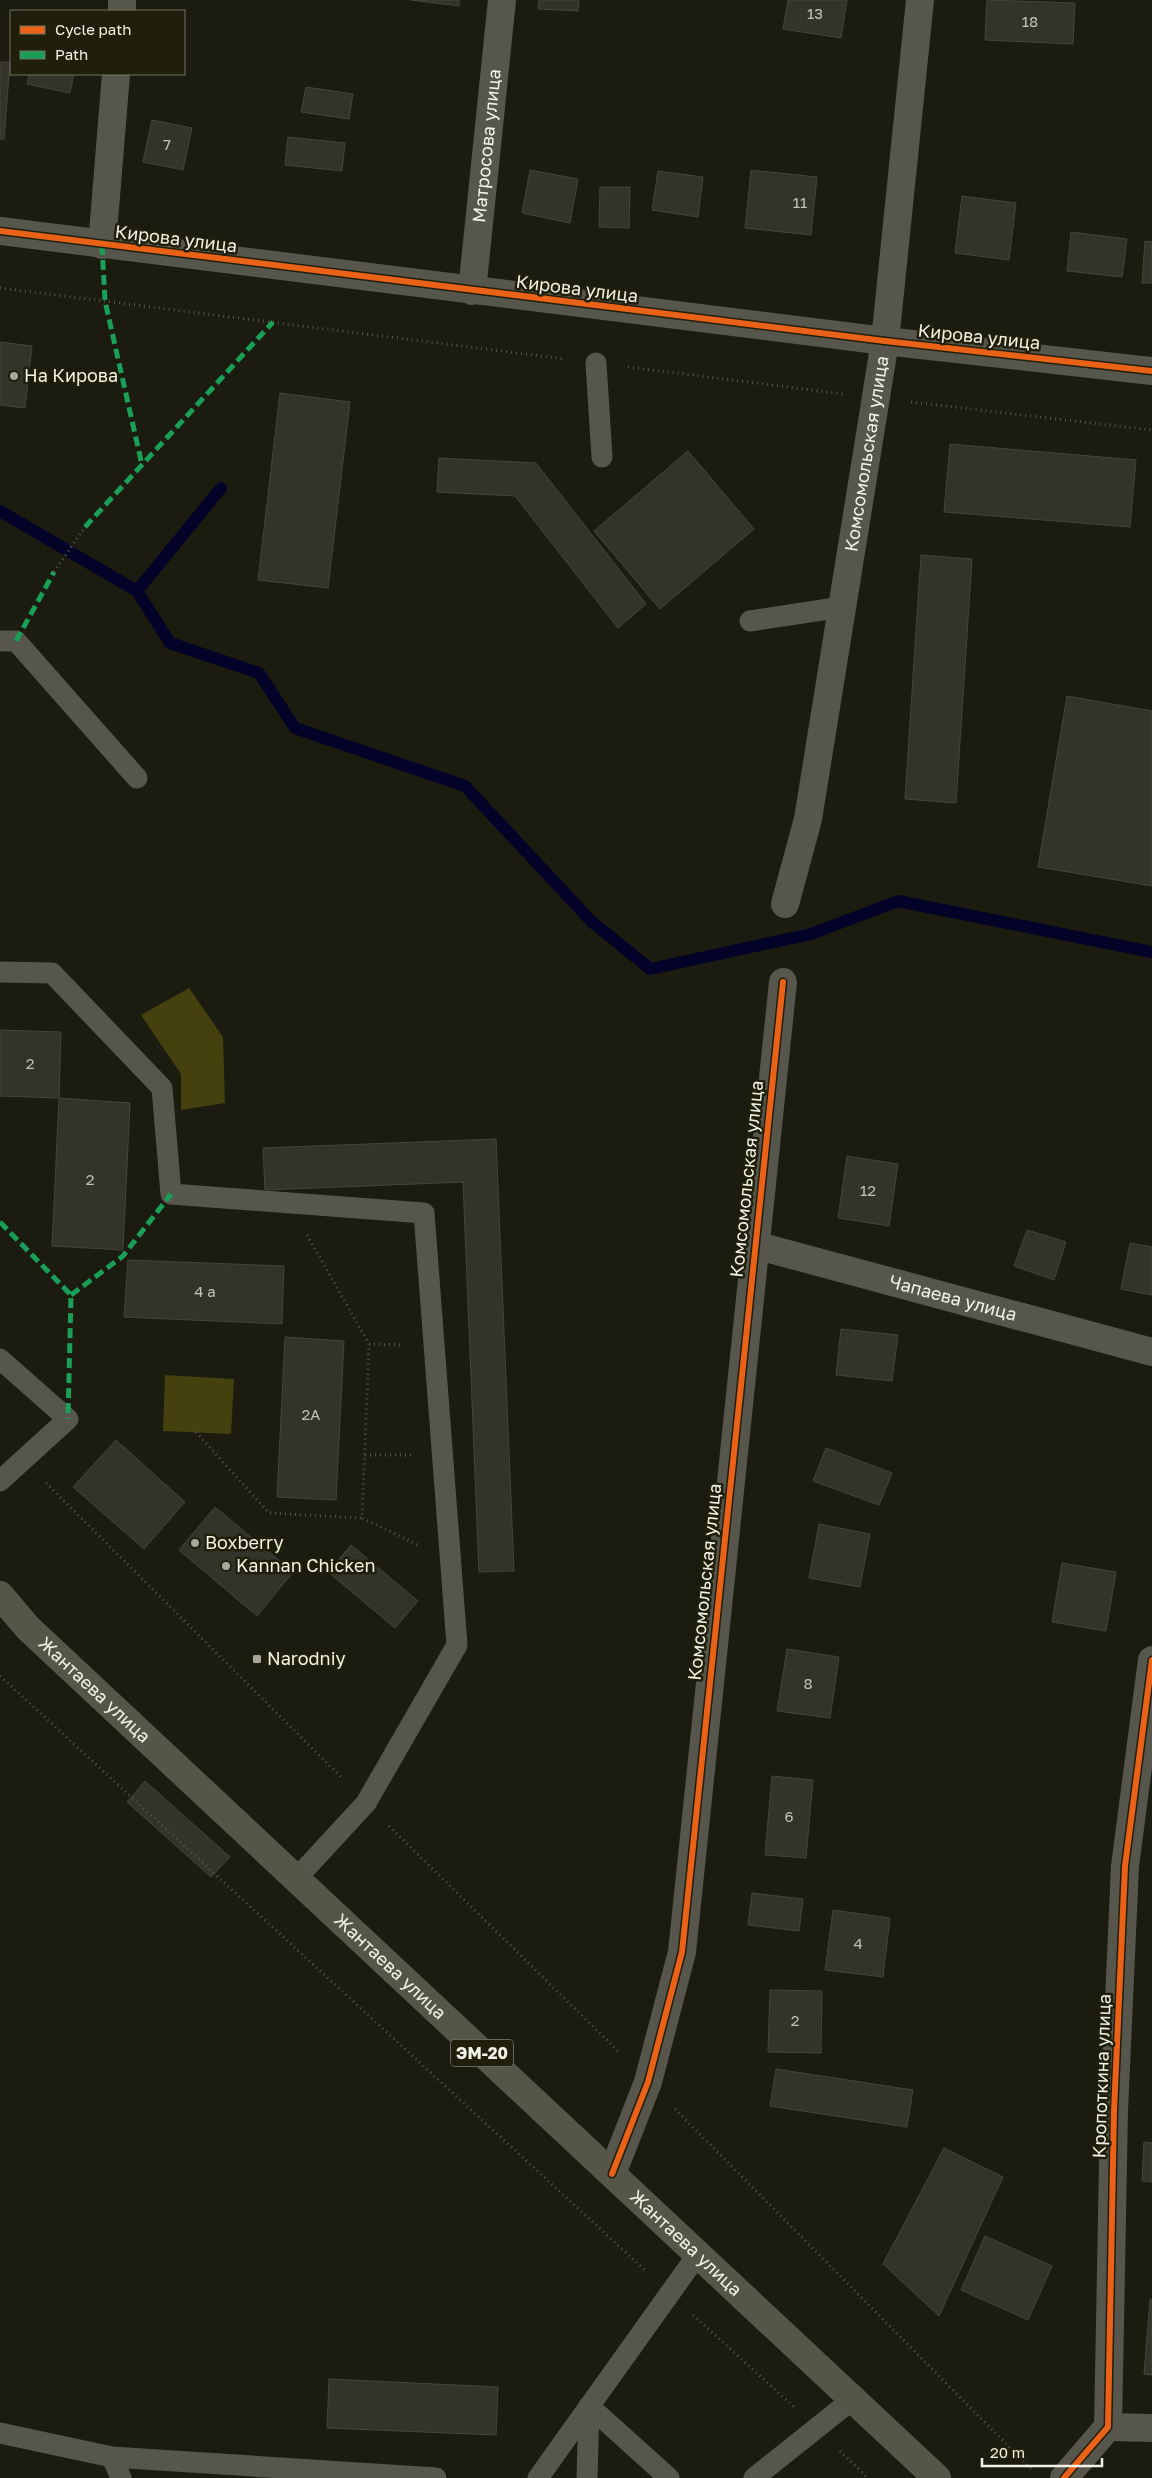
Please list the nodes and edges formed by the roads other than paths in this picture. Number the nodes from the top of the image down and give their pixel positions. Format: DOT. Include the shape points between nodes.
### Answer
graph roads {
  1 [pos="502,0"];
  2 [pos="920,0"];
  3 [pos="116,75"];
  4 [pos="0,231"];
  5 [pos="102,245"];
  6 [pos="472,291"];
  7 [pos="885,341"];
  8 [pos="596,363"];
  9 [pos="1152,371"];
  10 [pos="602,457"];
  11 [pos="842,608"];
  12 [pos="750,621"];
  13 [pos="0,641"];
  14 [pos="137,778"];
  15 [pos="785,904"];
  16 [pos="0,972"];
  17 [pos="783,982"];
  18 [pos="755,1245"];
  19 [pos="1152,1352"];
  20 [pos="0,1359"];
  21 [pos="0,1481"];
  22 [pos="0,1595"];
  23 [pos="0,1610"];
  24 [pos="28,1628"];
  25 [pos="1152,1660"];
  26 [pos="296,1879"];
  27 [pos="612,2174"];
  28 [pos="698,2254"];
  29 [pos="853,2400"];
  30 [pos="589,2406"];
  31 [pos="1108,2427"];
  32 [pos="1152,2428"];
  33 [pos="0,2433"];
  34 [pos="112,2457"];
  35 [pos="121,2478"];
  36 [pos="436,2478"];
  37 [pos="538,2478"];
  38 [pos="587,2478"];
  39 [pos="669,2478"];
  40 [pos="754,2478"];
  41 [pos="937,2478"];
  42 [pos="1064,2478"];
  1 -- 6 [label="street, Матросова улица"];
  2 -- 7 [label="street, Комсомольская улица"];
  3 -- 5 [label="street"];
  4 -- 5 [label="street, Кирова улица"];
  5 -- 6 [label="street, Кирова улица"];
  6 -- 7 [label="street, Кирова улица"];
  7 -- 9 [label="street, Кирова улица"];
  7 -- 11 [label="street, Комсомольская улица"];
  8 -- 10 [label="lane"];
  11 -- 12 [label="lane"];
  11 -- 15 [label="street, Комсомольская улица" via="808,819"];
  13 -- 14 [label="lane" via="16,641"];
  16 -- 26 [label="lane" via="52,973 162,1088 171,1194 424,1213 457,1645 366,1803"];
  17 -- 18 [label="street, Комсомольская улица"];
  18 -- 19 [label="street, Чапаева улица"];
  18 -- 27 [label="street, Комсомольская улица" via="682,1952 648,2082"];
  20 -- 21 [label="lane" via="68,1419"];
  22 -- 24 [label="main road, Жантаева улица / ЭМ-20"];
  23 -- 24 [label="main road, ЭМ-20"];
  24 -- 26 [label="main road, Жантаева улица / ЭМ-20"];
  25 -- 31 [label="street, Кропоткина улица" via="1125,1866 1114,2111"];
  26 -- 27 [label="main road, Жантаева улица / ЭМ-20"];
  27 -- 28 [label="main road, Жантаева улица / ЭМ-20"];
  28 -- 29 [label="main road, Жантаева улица / ЭМ-20"];
  28 -- 30 [label="lane"];
  29 -- 40 [label="lane"];
  29 -- 41 [label="main road, Жантаева улица / ЭМ-20"];
  30 -- 37 [label="lane"];
  30 -- 38 [label="lane"];
  30 -- 39 [label="lane"];
  31 -- 32 [label="street"];
  31 -- 42 [label="street"];
  33 -- 34 [label="lane"];
  34 -- 35 [label="lane"];
  34 -- 36 [label="lane"];
}
